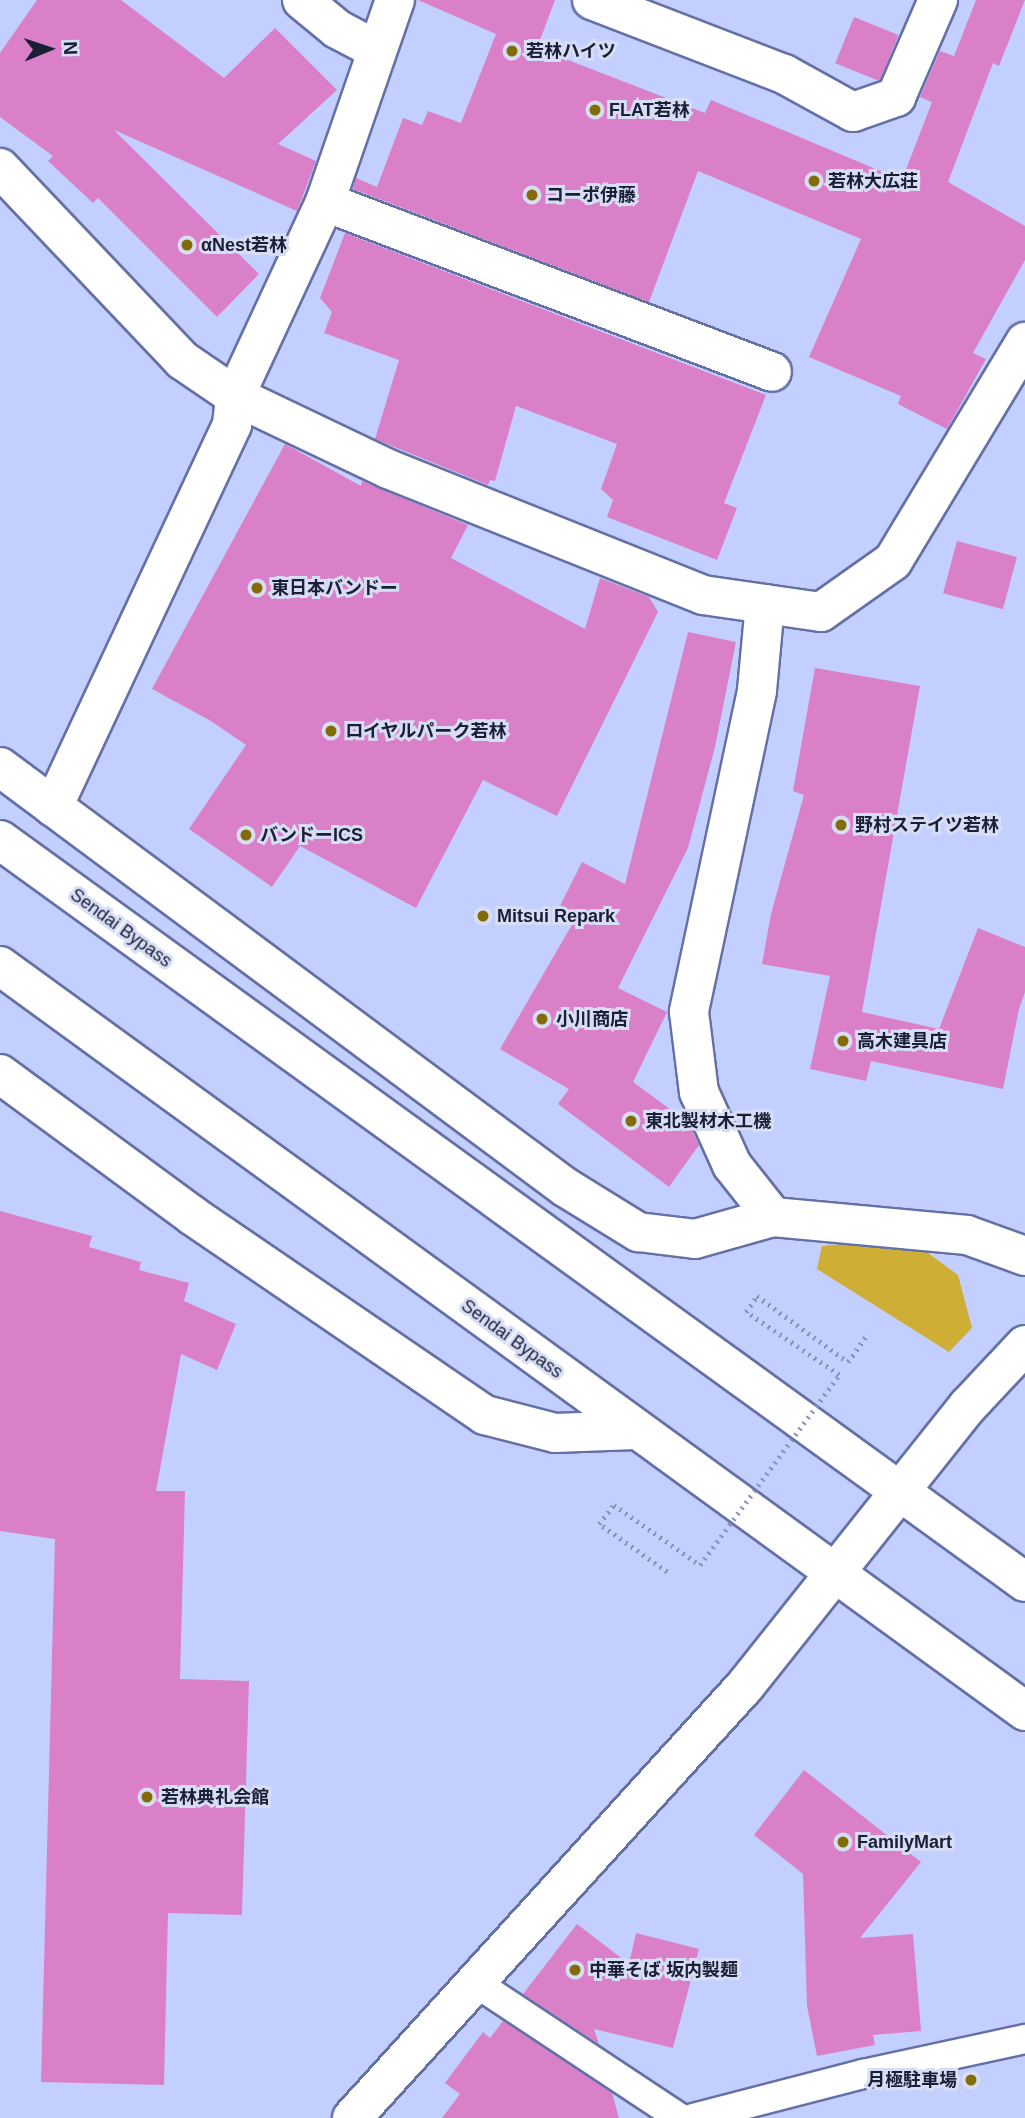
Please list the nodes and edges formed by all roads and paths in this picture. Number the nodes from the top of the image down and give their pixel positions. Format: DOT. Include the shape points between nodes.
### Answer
graph roads {
  1 [pos="302,0"];
  2 [pos="394,0"];
  3 [pos="592,0"];
  4 [pos="938,0"];
  5 [pos="375,49"];
  6 [pos="0,168"];
  7 [pos="325,202"];
  8 [pos="1025,342"];
  9 [pos="772,372"];
  10 [pos="235,397"];
  11 [pos="765,604"];
  12 [pos="0,767"];
  13 [pos="53,807"];
  14 [pos="0,840"];
  15 [pos="0,966"];
  16 [pos="0,1074"];
  17 [pos="773,1217"];
  18 [pos="1025,1256"];
  19 [pos="868,1333"];
  20 [pos="1025,1345"];
  21 [pos="635,1430"];
  22 [pos="900,1492"];
  23 [pos="667,1572"];
  24 [pos="837,1572"];
  25 [pos="1025,1582"];
  26 [pos="1025,1711"];
  27 [pos="476,1983"];
  28 [pos="1025,2039"];
  29 [pos="352,2118"];
  30 [pos="680,2118"];
  31 [pos="693,2118"];
  1 -- 5 [label="main road" via="337,29"];
  2 -- 5 [label="main road"];
  3 -- 4 [label="main road" via="784,74 853,112 895,97"];
  5 -- 7 [label="main road"];
  6 -- 10 [label="main road" via="182,360"];
  7 -- 9 [label="main road"];
  7 -- 10 [label="main road"];
  8 -- 11 [label="main road" via="892,561 821,612"];
  10 -- 11 [label="main road" via="388,469 703,595"];
  10 -- 13 [label="main road" via="232,425"];
  11 -- 17 [label="main road" via="757,691 689,1012 699,1092 732,1165"];
  12 -- 13 [label="main road"];
  13 -- 17 [label="main road" via="565,1187 638,1232 695,1238"];
  14 -- 22 [label="main road, Sendai Bypass"];
  15 -- 21 [label="main road, Sendai Bypass"];
  16 -- 21 [label="main road" via="193,1216 485,1415 555,1433"];
  17 -- 18 [label="main road" via="967,1235"];
  19 -- 23 [label="path, bridge" via="848,1362 757,1296 746,1312 839,1375 700,1565 614,1504 599,1524"];
  20 -- 22 [label="main road" via="967,1406"];
  21 -- 24 [label="main road, Sendai Bypass"];
  22 -- 24 [label="main road"];
  22 -- 25 [label="main road, Sendai Bypass"];
  24 -- 26 [label="main road, Sendai Bypass"];
  24 -- 27 [label="main road" via="745,1686"];
  27 -- 29 [label="main road"];
  27 -- 30 [label="lane"];
  28 -- 31 [label="lane"];
}
